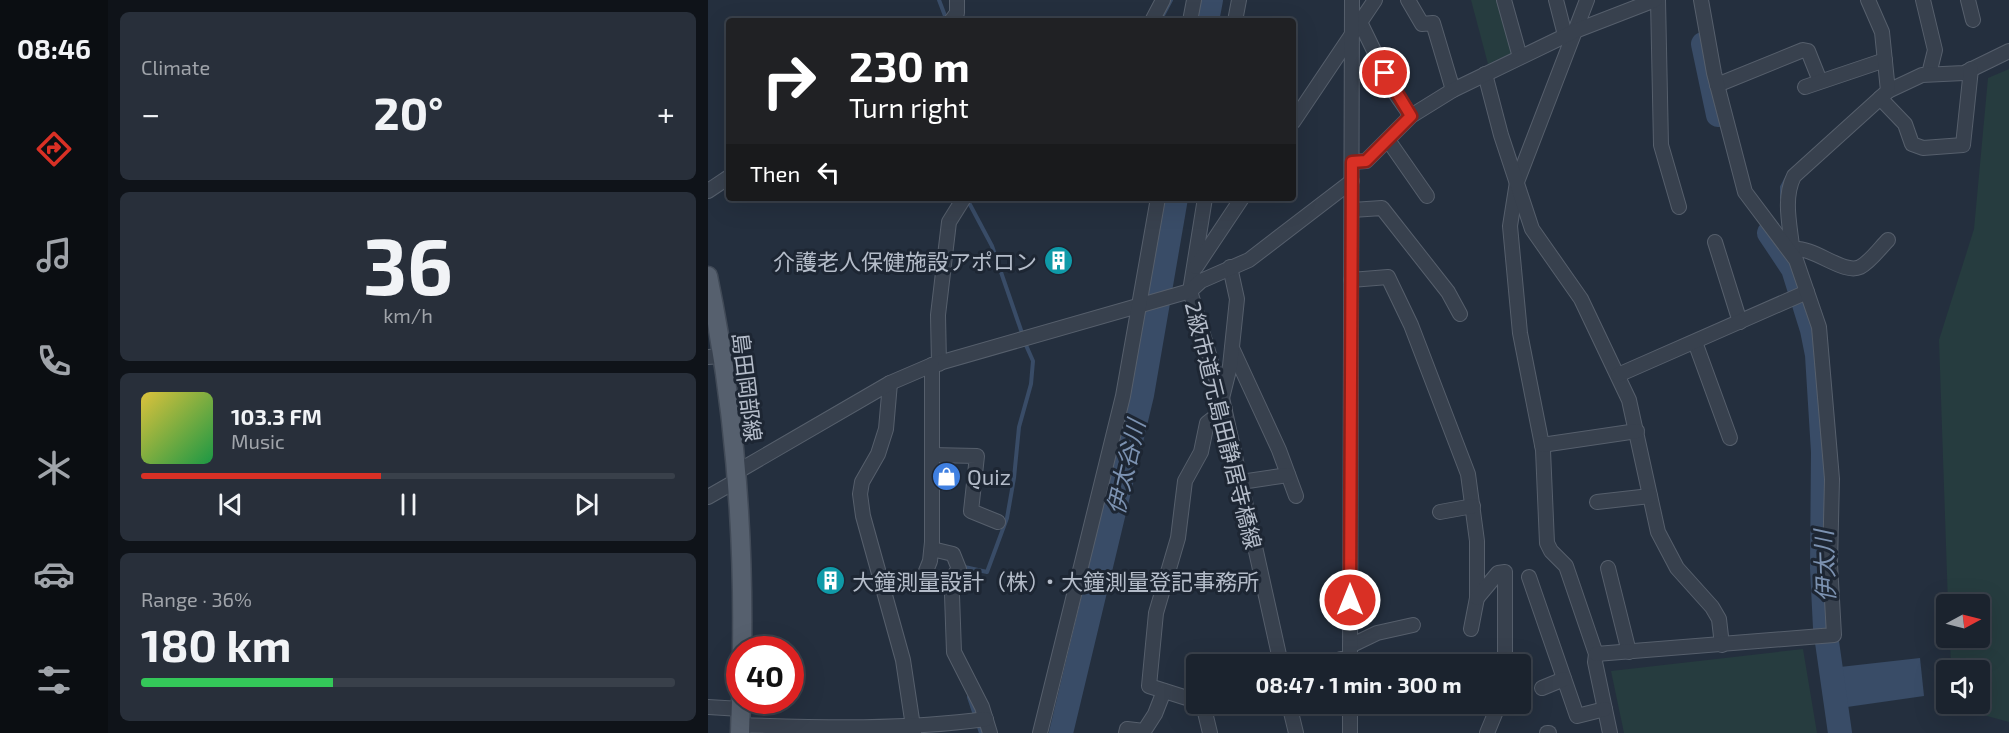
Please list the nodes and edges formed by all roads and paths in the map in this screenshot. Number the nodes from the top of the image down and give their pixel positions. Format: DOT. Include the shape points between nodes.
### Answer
graph roads {
  1 [pos="957,0"];
  2 [pos="1163,0"];
  3 [pos="1194,0"];
  4 [pos="1239,0"];
  5 [pos="1352,0"];
  6 [pos="1375,0"];
  7 [pos="1408,0"];
  8 [pos="1504,0"];
  9 [pos="1556,0"];
  10 [pos="1587,0"];
  11 [pos="1657,0"];
  12 [pos="1701,0"];
  13 [pos="1868,0"];
  14 [pos="1923,0"];
  15 [pos="1968,0"];
  16 [pos="953,18"];
  17 [pos="1154,18"];
  18 [pos="1191,18"];
  19 [pos="1236,18"];
  20 [pos="1973,20"];
  21 [pos="1360,22"];
  22 [pos="1570,33"];
  23 [pos="1352,34"];
  24 [pos="2009,51"];
  25 [pos="1520,57"];
  26 [pos="1885,60"];
  27 [pos="1971,69"];
  28 [pos="1485,74"];
  29 [pos="1929,74"];
  30 [pos="1820,81"];
  31 [pos="1717,85"];
  32 [pos="1805,87"];
  33 [pos="1454,90"];
  34 [pos="1884,94"];
  35 [pos="1411,116"];
  36 [pos="1296,118"];
  37 [pos="1388,140"];
  38 [pos="1352,162"];
  39 [pos="726,179"];
  40 [pos="1352,181"];
  41 [pos="1517,182"];
  42 [pos="708,191"];
  43 [pos="1427,195"];
  44 [pos="962,201"];
  45 [pos="1158,201"];
  46 [pos="1205,201"];
  47 [pos="1240,201"];
  48 [pos="1679,207"];
  49 [pos="1352,210"];
  50 [pos="1888,240"];
  51 [pos="1715,242"];
  52 [pos="1793,253"];
  53 [pos="1230,267"];
  54 [pos="1194,271"];
  55 [pos="708,276"];
  56 [pos="1351,280"];
  57 [pos="1188,292"];
  58 [pos="1808,292"];
  59 [pos="1141,305"];
  60 [pos="1460,314"];
  61 [pos="1740,322"];
  62 [pos="1695,342"];
  63 [pos="1232,348"];
  64 [pos="715,356"];
  65 [pos="935,364"];
  66 [pos="1618,375"];
  67 [pos="890,383"];
  68 [pos="1223,403"];
  69 [pos="1637,431"];
  70 [pos="1730,438"];
  71 [pos="1542,445"];
  72 [pos="932,455"];
  73 [pos="1288,475"];
  74 [pos="735,477"];
  75 [pos="1241,482"];
  76 [pos="1296,495"];
  77 [pos="1650,496"];
  78 [pos="708,497"];
  79 [pos="1597,502"];
  80 [pos="1473,506"];
  81 [pos="1440,512"];
  82 [pos="998,522"];
  83 [pos="932,549"];
  84 [pos="1608,568"];
  85 [pos="924,576"];
  86 [pos="1529,577"];
  87 [pos="1477,598"];
  88 [pos="1413,625"];
  89 [pos="1470,629"];
  90 [pos="741,636"];
  91 [pos="1722,645"];
  92 [pos="1350,646"];
  93 [pos="1629,652"];
  94 [pos="1279,654"];
  95 [pos="1348,654"];
  96 [pos="1504,654"];
  97 [pos="1596,654"];
  98 [pos="1564,679"];
  99 [pos="1542,688"];
  100 [pos="1164,691"];
  101 [pos="1186,698"];
  102 [pos="708,707"];
  103 [pos="1605,709"];
  104 [pos="1205,714"];
  105 [pos="1292,714"];
  106 [pos="1350,714"];
  107 [pos="1495,714"];
  108 [pos="741,717"];
  109 [pos="986,719"];
  110 [pos="914,729"];
  111 [pos="990,733"];
  112 [pos="1040,733"];
  113 [pos="1126,733"];
  114 [pos="1210,733"];
  115 [pos="1296,733"];
  116 [pos="1350,733"];
  117 [pos="1487,733"];
  118 [pos="1610,733"];
  1 -- 16 [label="street"];
  2 -- 17 [label="street"];
  3 -- 18 [label="street"];
  4 -- 19 [label="street"];
  5 -- 23 [label="street"];
  6 -- 21 [label="street"];
  7 -- 33 [label="street" via="1422,24 1433,23"];
  8 -- 25 [label="street"];
  9 -- 22 [label="street"];
  10 -- 22 [label="street"];
  11 -- 22 [label="street"];
  11 -- 48 [label="street" via="1661,146"];
  12 -- 31 [label="street"];
  13 -- 26 [label="street" via="1882,32"];
  14 -- 29 [label="street" via="1935,50"];
  15 -- 20 [label="street"];
  21 -- 23 [label="street"];
  21 -- 35 [label="street" via="1393,90"];
  22 -- 25 [label="street"];
  22 -- 41 [label="street"];
  23 -- 36 [label="street"];
  23 -- 38 [label="street"];
  24 -- 27 [label="street"];
  25 -- 28 [label="street"];
  26 -- 30 [label="street"];
  26 -- 34 [label="street"];
  27 -- 29 [label="street" via="1964,73"];
  27 -- 34 [label="street" via="1963,145 1923,148 1912,144 1905,124"];
  28 -- 33 [label="street"];
  28 -- 41 [label="street"];
  29 -- 34 [label="street" via="1903,82"];
  30 -- 31 [label="street" via="1808,51 1803,50"];
  30 -- 32 [label="street"];
  31 -- 52 [label="street" via="1745,192"];
  33 -- 35 [label="street"];
  34 -- 52 [label="street" via="1794,176 1788,187"];
  35 -- 37 [label="street"];
  37 -- 38 [label="street" via="1366,161"];
  37 -- 43 [label="street"];
  38 -- 40 [label="street"];
  39 -- 42 [label="street"];
  40 -- 49 [label="street"];
  40 -- 53 [label="street" via="1249,260"];
  41 -- 66 [label="street" via="1532,229 1581,299"];
  41 -- 71 [label="street" via="1510,226 1519,321"];
  44 -- 65 [label="street" via="949,222"];
  45 -- 59 [label="street"];
  46 -- 54 [label="street"];
  47 -- 54 [label="street"];
  49 -- 56 [label="street"];
  49 -- 60 [label="street" via="1382,208 1448,292"];
  50 -- 52 [label="street" via="1861,267 1851,269 1803,248"];
  51 -- 61 [label="street"];
  52 -- 58 [label="street"];
  53 -- 57 [label="street"];
  53 -- 63 [label="street" via="1237,299"];
  54 -- 57 [label="street"];
  55 -- 64 [label="main road, 島田岡部線"];
  56 -- 80 [label="street" via="1388,277 1411,325 1468,474"];
  56 -- 92 [label="street"];
  57 -- 59 [label="street"];
  57 -- 68 [label="street, 2級市道元島田静居寺橋線"];
  58 -- 61 [label="street"];
  58 -- 91 [label="street" via="1819,327 1832,479 1830,564 1834,635"];
  59 -- 65 [label="street"];
  59 -- 112 [label="street" via="1123,396"];
  61 -- 62 [label="street"];
  62 -- 66 [label="street"];
  62 -- 70 [label="street"];
  63 -- 68 [label="street"];
  63 -- 73 [label="street"];
  64 -- 74 [label="main road, 島田岡部線"];
  65 -- 67 [label="street"];
  65 -- 72 [label="street"];
  66 -- 69 [label="street"];
  67 -- 74 [label="street"];
  67 -- 110 [label="street" via="886,429 860,494 903,660"];
  68 -- 75 [label="street, 2級市道元島田静居寺橋線"];
  68 -- 100 [label="street" via="1207,423 1201,452 1185,481 1178,538 1156,613 1149,686"];
  69 -- 71 [label="street"];
  69 -- 77 [label="street"];
  71 -- 97 [label="street" via="1547,543 1566,566"];
  72 -- 82 [label="street" via="977,456 971,511"];
  72 -- 83 [label="street"];
  73 -- 75 [label="street"];
  73 -- 76 [label="street"];
  74 -- 78 [label="street"];
  74 -- 90 [label="main road, 島田岡部線"];
  75 -- 94 [label="street, 2級市道元島田静居寺橋線"];
  77 -- 79 [label="street"];
  77 -- 91 [label="street" via="1667,554 1712,607 1719,619"];
  80 -- 81 [label="street"];
  80 -- 87 [label="street" via="1478,541"];
  83 -- 85 [label="street"];
  83 -- 109 [label="street" via="953,554 958,569 952,595 954,651"];
  84 -- 93 [label="street"];
  86 -- 98 [label="street"];
  87 -- 89 [label="street"];
  87 -- 96 [label="street" via="1498,573 1505,572"];
  88 -- 92 [label="street" via="1377,633"];
  91 -- 93 [label="street"];
  92 -- 95 [label="street"];
  93 -- 97 [label="street"];
  97 -- 103 [label="street"];
  98 -- 99 [label="street"];
  98 -- 103 [label="street" via="1577,716"];
  100 -- 101 [label="street"];
  100 -- 113 [label="street" via="1144,731 1127,729"];
  102 -- 108 [label="street"];
  103 -- 118 [label="street"];
  104 -- 114 [label="street"];
  105 -- 115 [label="street"];
  106 -- 116 [label="street"];
  107 -- 117 [label="street"];
  108 -- 110 [label="street" via="827,728"];
  109 -- 110 [label="street"];
  109 -- 111 [label="street"];
}
